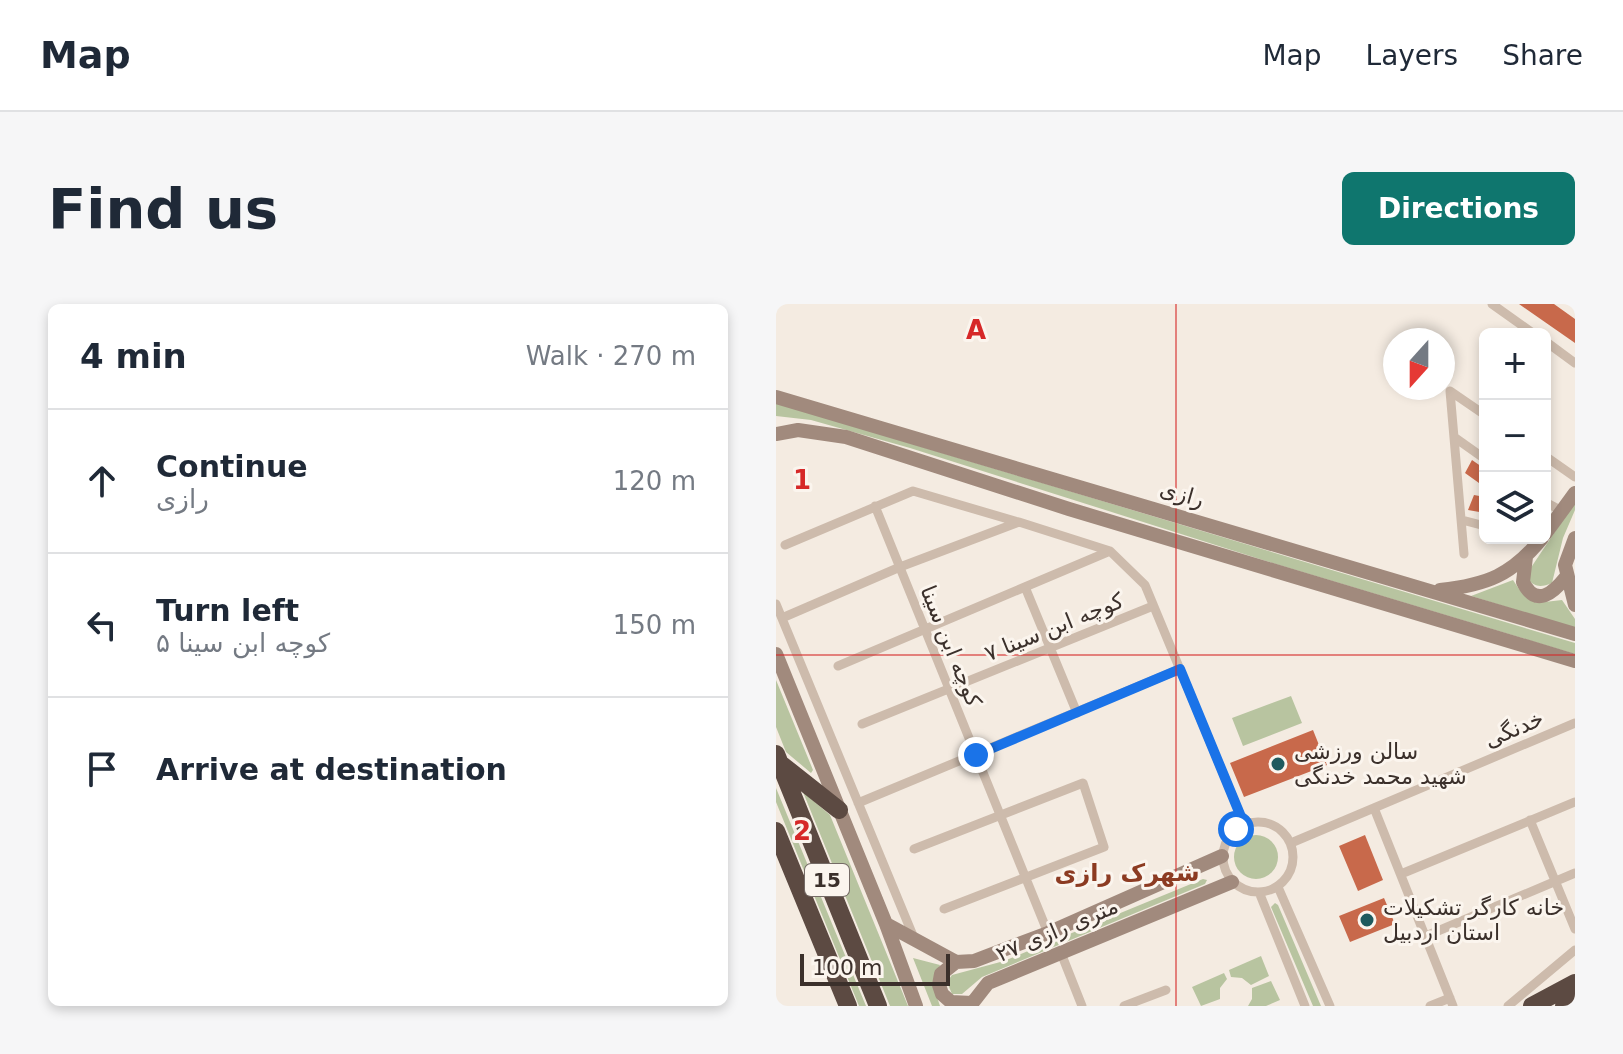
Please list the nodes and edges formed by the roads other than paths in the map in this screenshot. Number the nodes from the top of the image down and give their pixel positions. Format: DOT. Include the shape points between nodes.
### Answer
graph roads {
  1 [pos="1492,304"];
  2 [pos="1526,328"];
  3 [pos="1551,345"];
  4 [pos="1575,363"];
  5 [pos="776,397"];
  6 [pos="1479,411"];
  7 [pos="778,431"];
  8 [pos="1454,437"];
  9 [pos="1479,455"];
  10 [pos="1551,460"];
  11 [pos="1575,477"];
  12 [pos="1575,493"];
  13 [pos="1551,505"];
  14 [pos="875,506"];
  15 [pos="1562,511"];
  16 [pos="1462,520"];
  17 [pos="1019,522"];
  18 [pos="1207,524"];
  19 [pos="1479,524"];
  20 [pos="1551,526"];
  21 [pos="1575,538"];
  22 [pos="1537,544"];
  23 [pos="785,545"];
  24 [pos="1198,549"];
  25 [pos="1110,551"];
  26 [pos="1464,554"];
  27 [pos="1526,557"];
  28 [pos="900,567"];
  29 [pos="1566,577"];
  30 [pos="1025,587"];
  31 [pos="1434,591"];
  32 [pos="776,604"];
  33 [pos="1575,605"];
  34 [pos="1153,606"];
  35 [pos="782,618"];
  36 [pos="925,629"];
  37 [pos="1575,634"];
  38 [pos="1051,647"];
  39 [pos="776,654"];
  40 [pos="1575,661"];
  41 [pos="838,666"];
  42 [pos="1180,669"];
  43 [pos="949,689"];
  44 [pos="1077,713"];
  45 [pos="1575,723"];
  46 [pos="862,724"];
  47 [pos="976,755"];
  48 [pos="778,759"];
  49 [pos="1575,802"];
  50 [pos="858,803"];
  51 [pos="1374,808"];
  52 [pos="839,810"];
  53 [pos="1001,815"];
  54 [pos="1530,820"];
  55 [pos="1244,824"];
  56 [pos="776,831"];
  57 [pos="1291,843"];
  58 [pos="914,849"];
  59 [pos="1222,856"];
  60 [pos="1575,873"];
  61 [pos="1401,874"];
  62 [pos="1026,877"];
  63 [pos="1556,881"];
  64 [pos="1232,882"];
  65 [pos="1278,887"];
  66 [pos="1259,892"];
  67 [pos="944,909"];
  68 [pos="886,924"];
  69 [pos="1575,929"];
  70 [pos="1048,933"];
  71 [pos="1426,936"];
  72 [pos="916,941"];
  73 [pos="1575,950"];
  74 [pos="1061,953"];
  75 [pos="956,962"];
  76 [pos="1575,983"];
  77 [pos="1166,990"];
  78 [pos="1575,995"];
  79 [pos="1452,1002"];
  80 [pos="971,1004"];
  81 [pos="1301,1005"];
  82 [pos="848,1006"];
  83 [pos="878,1006"];
  84 [pos="916,1006"];
  85 [pos="1082,1006"];
  86 [pos="1124,1006"];
  87 [pos="1330,1006"];
  88 [pos="1430,1006"];
  89 [pos="1508,1006"];
  90 [pos="1532,1006"];
  91 [pos="1564,1006"];
  1 -- 2 [label="street"];
  3 -- 4 [label="street"];
  5 -- 18 [label="street, رازی"];
  6 -- 8 [label="street" via="1450,391"];
  7 -- 24 [label="street" via="846,437"];
  8 -- 9 [label="street"];
  8 -- 16 [label="street"];
  10 -- 11 [label="street"];
  12 -- 15 [label="street"];
  13 -- 15 [label="street"];
  14 -- 17 [label="street" via="913,491"];
  14 -- 23 [label="street"];
  14 -- 28 [label="street, کوچه ابن سینا"];
  15 -- 20 [label="street"];
  16 -- 19 [label="street"];
  16 -- 26 [label="street"];
  17 -- 25 [label="street"];
  17 -- 28 [label="street"];
  18 -- 24 [label="street"];
  18 -- 31 [label="street, رازی"];
  21 -- 29 [label="street"];
  22 -- 27 [label="street"];
  24 -- 40 [label="street"];
  25 -- 30 [label="street"];
  25 -- 34 [label="street" via="1145,585"];
  27 -- 29 [label="street" via="1523,582 1532,594 1553,593"];
  27 -- 31 [label="street" via="1494,579"];
  28 -- 35 [label="street"];
  28 -- 36 [label="street, کوچه ابن سینا"];
  29 -- 33 [label="street"];
  30 -- 36 [label="street"];
  30 -- 38 [label="street"];
  31 -- 37 [label="street, رازی"];
  32 -- 35 [label="street"];
  34 -- 38 [label="street, کوچه ابن سینا ۷"];
  34 -- 42 [label="street, کوچه ابن سینا ۷"];
  35 -- 50 [label="street"];
  36 -- 41 [label="street"];
  36 -- 43 [label="street, کوچه ابن سینا"];
  38 -- 43 [label="street, کوچه ابن سینا ۷"];
  38 -- 44 [label="street"];
  39 -- 52 [label="street"];
  42 -- 44 [label="street"];
  42 -- 55 [label="street"];
  43 -- 46 [label="street, کوچه ابن سینا ۷"];
  43 -- 47 [label="street, کوچه ابن سینا"];
  44 -- 47 [label="street"];
  45 -- 51 [label="street, خدنگی"];
  47 -- 50 [label="street"];
  47 -- 53 [label="street, کوچه ابن سینا"];
  48 -- 52 [label="highway"];
  48 -- 83 [label="highway, 15"];
  49 -- 54 [label="street"];
  50 -- 72 [label="street"];
  51 -- 57 [label="street, خدنگی"];
  51 -- 61 [label="street"];
  52 -- 68 [label="street"];
  53 -- 58 [label="street"];
  53 -- 62 [label="street, کوچه ابن سینا"];
  53 -- 62 [label="street" via="1083,783 1104,847"];
  54 -- 61 [label="street"];
  54 -- 63 [label="street"];
  55 -- 57 [label="street" via="1266,822"];
  55 -- 59 [label="street" via="1229,837"];
  56 -- 82 [label="highway, 15"];
  57 -- 65 [label="street" via="1292,867"];
  59 -- 64 [label="street"];
  59 -- 70 [label="street, ۲۷ متری رازی"];
  60 -- 63 [label="street"];
  61 -- 71 [label="street"];
  62 -- 67 [label="street"];
  62 -- 70 [label="street, کوچه ابن سینا"];
  63 -- 69 [label="street"];
  63 -- 71 [label="street"];
  64 -- 66 [label="street"];
  64 -- 74 [label="street, ۲۷ متری رازی"];
  65 -- 66 [label="street"];
  65 -- 87 [label="street"];
  66 -- 81 [label="street"];
  68 -- 72 [label="street"];
  68 -- 84 [label="street"];
  70 -- 75 [label="street, ۲۷ متری رازی" via="974,961"];
  71 -- 79 [label="street"];
  72 -- 75 [label="street"];
  73 -- 89 [label="street"];
  74 -- 80 [label="street, ۲۷ متری رازی" via="988,983"];
  74 -- 85 [label="street"];
  75 -- 80 [label="street" via="941,974 942,994 951,1002"];
  76 -- 90 [label="highway"];
  77 -- 86 [label="street"];
  78 -- 91 [label="highway"];
  79 -- 88 [label="street"];
}
